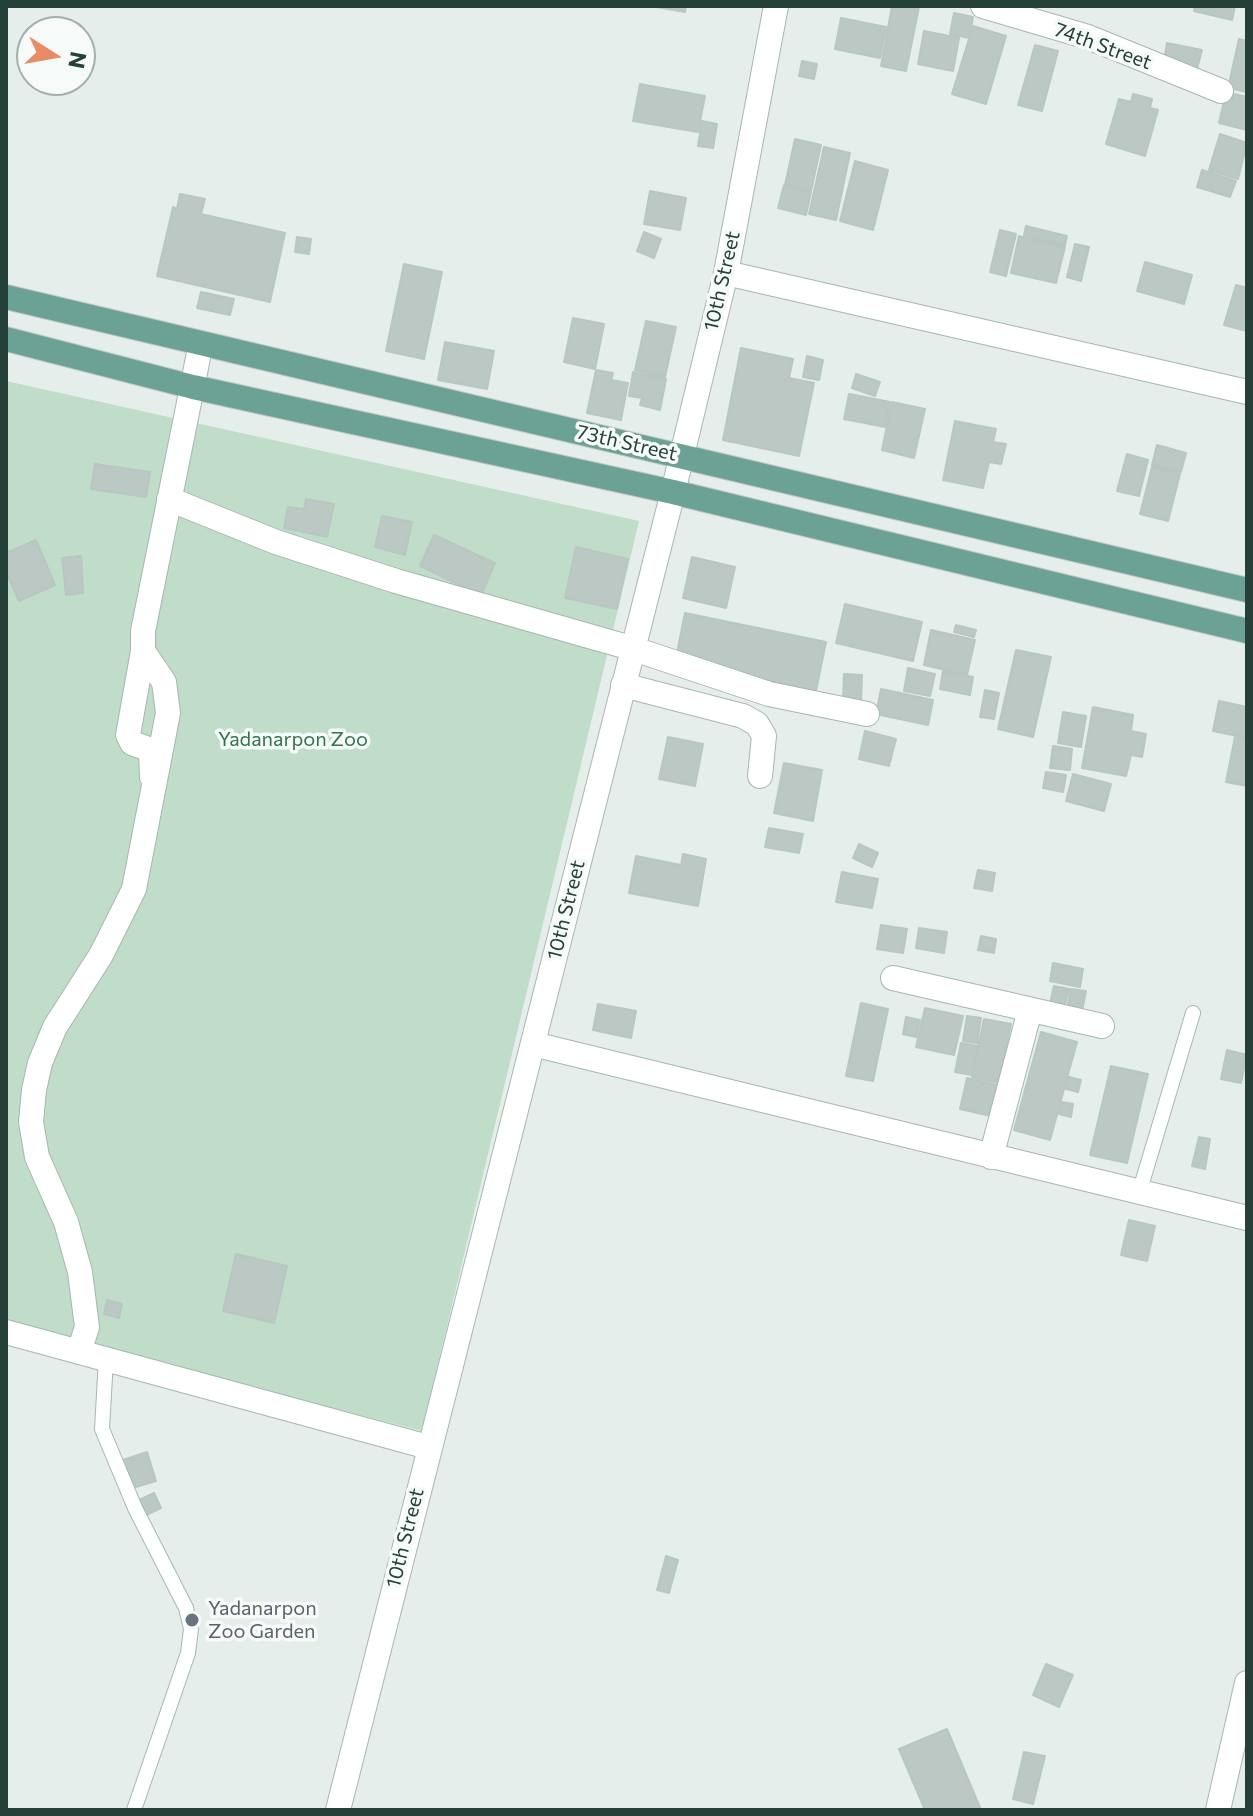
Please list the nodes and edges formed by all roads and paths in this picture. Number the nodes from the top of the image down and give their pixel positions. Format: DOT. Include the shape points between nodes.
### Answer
graph roads {
  1 [pos="776,6"];
  2 [pos="983,6"];
  3 [pos="1221,91"];
  4 [pos="723,284"];
  5 [pos="6,297"];
  6 [pos="6,339"];
  7 [pos="201,343"];
  8 [pos="193,387"];
  9 [pos="1247,392"];
  10 [pos="680,456"];
  11 [pos="673,492"];
  12 [pos="169,499"];
  13 [pos="1247,590"];
  14 [pos="1247,631"];
  15 [pos="631,648"];
  16 [pos="143,651"];
  17 [pos="623,685"];
  18 [pos="867,714"];
  19 [pos="760,776"];
  20 [pos="154,800"];
  21 [pos="893,978"];
  22 [pos="1030,1010"];
  23 [pos="1193,1013"];
  24 [pos="1102,1026"];
  25 [pos="533,1044"];
  26 [pos="991,1157"];
  27 [pos="1139,1193"];
  28 [pos="1247,1218"];
  29 [pos="6,1332"];
  30 [pos="79,1352"];
  31 [pos="106,1359"];
  32 [pos="428,1447"];
  33 [pos="1247,1683"];
  34 [pos="134,1810"];
  35 [pos="338,1810"];
  36 [pos="1218,1810"];
  1 -- 4 [label="street, 10th Street"];
  2 -- 3 [label="street, 74th Street" via="1088,37"];
  4 -- 9 [label="street"];
  4 -- 10 [label="street, 10th Street"];
  5 -- 7 [label="main road, 73th Street"];
  6 -- 8 [label="main road, 73th Street"];
  7 -- 8 [label="street"];
  7 -- 10 [label="main road, 73th Street"];
  8 -- 11 [label="main road, 73th Street"];
  8 -- 12 [label="street"];
  10 -- 11 [label="street, 10th Street"];
  10 -- 13 [label="main road, 73th Street"];
  11 -- 14 [label="main road, 73th Street"];
  11 -- 15 [label="street, 10th Street"];
  12 -- 15 [label="street" via="306,552"];
  12 -- 16 [label="street"];
  15 -- 17 [label="street, 10th Street"];
  15 -- 18 [label="street" via="769,694"];
  16 -- 20 [label="street" via="164,682 168,713"];
  16 -- 20 [label="street" via="128,735 132,743 151,750"];
  17 -- 19 [label="street" via="757,724 764,736"];
  17 -- 25 [label="street, 10th Street"];
  20 -- 30 [label="street" via="134,889 55,1027 34,1090 31,1122 37,1157 66,1222 80,1272 87,1327"];
  21 -- 22 [label="street"];
  22 -- 24 [label="street"];
  22 -- 26 [label="street"];
  23 -- 27 [label="lane"];
  25 -- 26 [label="street"];
  25 -- 32 [label="street, 10th Street"];
  26 -- 27 [label="street"];
  27 -- 28 [label="street"];
  29 -- 30 [label="street"];
  30 -- 31 [label="street"];
  31 -- 32 [label="street"];
  31 -- 34 [label="lane" via="102,1429 191,1629 188,1653"];
  32 -- 35 [label="street, 10th Street"];
  33 -- 36 [label="street"];
}
